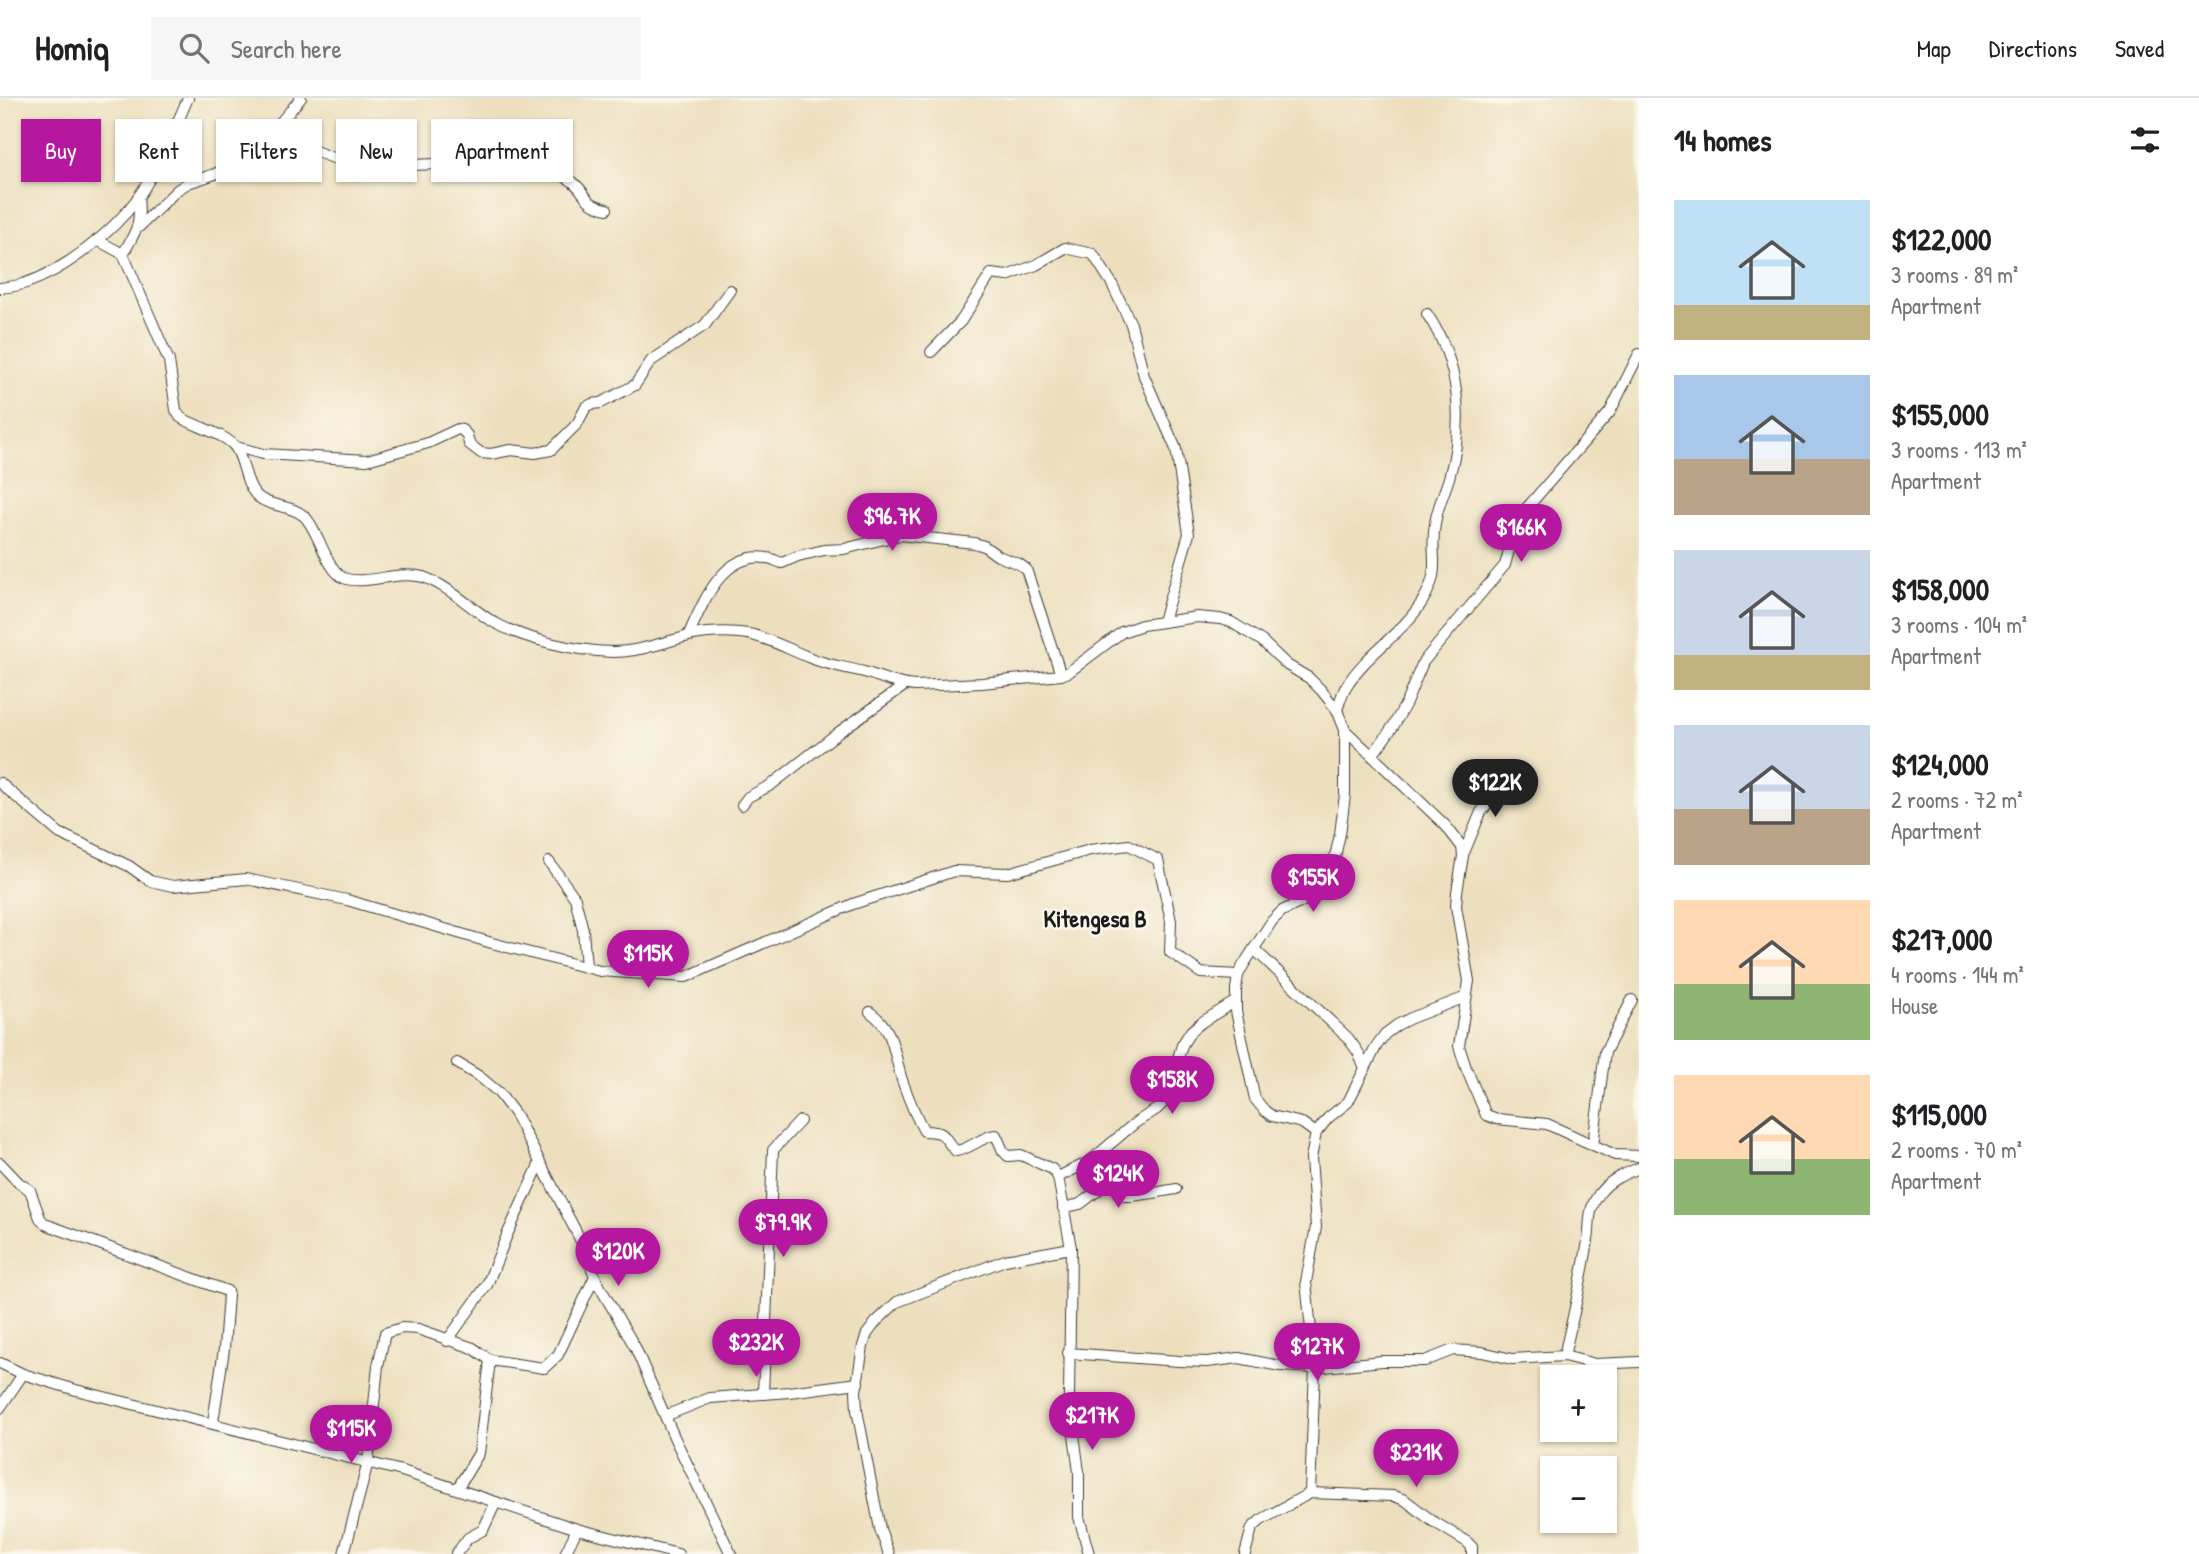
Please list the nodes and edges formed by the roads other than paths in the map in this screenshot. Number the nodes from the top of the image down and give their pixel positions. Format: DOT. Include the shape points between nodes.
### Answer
graph roads {
  1 [pos="188,98"];
  2 [pos="301,98"];
  3 [pos="285,119"];
  4 [pos="322,154"];
  5 [pos="216,173"];
  6 [pos="138,197"];
  7 [pos="607,209"];
  8 [pos="139,227"];
  9 [pos="97,240"];
  10 [pos="122,254"];
  11 [pos="0,288"];
  12 [pos="730,290"];
  13 [pos="1427,314"];
  14 [pos="931,352"];
  15 [pos="1639,354"];
  16 [pos="236,447"];
  17 [pos="1163,621"];
  18 [pos="688,636"];
  19 [pos="1061,675"];
  20 [pos="904,686"];
  21 [pos="1337,710"];
  22 [pos="1345,730"];
  23 [pos="1372,756"];
  24 [pos="1513,773"];
  25 [pos="0,783"];
  26 [pos="742,804"];
  27 [pos="1463,856"];
  28 [pos="549,862"];
  29 [pos="1254,948"];
  30 [pos="586,967"];
  31 [pos="1238,975"];
  32 [pos="1466,997"];
  33 [pos="1236,1000"];
  34 [pos="1632,1000"];
  35 [pos="870,1012"];
  36 [pos="457,1063"];
  37 [pos="1365,1069"];
  38 [pos="800,1121"];
  39 [pos="1317,1133"];
  40 [pos="1593,1145"];
  41 [pos="1639,1156"];
  42 [pos="0,1163"];
  43 [pos="540,1163"];
  44 [pos="1639,1168"];
  45 [pos="1058,1177"];
  46 [pos="1176,1189"];
  47 [pos="1063,1208"];
  48 [pos="1071,1248"];
  49 [pos="595,1276"];
  50 [pos="447,1341"];
  51 [pos="1068,1353"];
  52 [pos="1564,1356"];
  53 [pos="490,1360"];
  54 [pos="1639,1362"];
  55 [pos="0,1363"];
  56 [pos="1315,1368"];
  57 [pos="23,1374"];
  58 [pos="858,1383"];
  59 [pos="763,1394"];
  60 [pos="0,1408"];
  61 [pos="665,1416"];
  62 [pos="213,1422"];
  63 [pos="368,1462"];
  64 [pos="457,1489"];
  65 [pos="1310,1493"];
  66 [pos="496,1502"];
  67 [pos="577,1529"];
  68 [pos="344,1554"];
  69 [pos="456,1554"];
  70 [pos="565,1554"];
  71 [pos="678,1554"];
  72 [pos="731,1554"];
  73 [pos="889,1554"];
  74 [pos="1089,1554"];
  75 [pos="1245,1554"];
  76 [pos="1472,1554"];
  1 -- 6 [label="street"];
  2 -- 3 [label="street"];
  4 -- 7 [label="street" via="362,167 522,160 571,180 592,204"];
  5 -- 8 [label="street" via="177,190"];
  6 -- 8 [label="street"];
  6 -- 9 [label="street"];
  8 -- 10 [label="street"];
  9 -- 10 [label="street"];
  9 -- 11 [label="street" via="58,269"];
  10 -- 16 [label="street" via="169,361 180,417"];
  12 -- 16 [label="street" via="705,325 651,360 635,385 586,407 577,424 551,450 481,453 458,429 428,443 367,460 263,454"];
  13 -- 21 [label="street" via="1450,362 1459,417 1449,477 1434,525 1432,585 1406,625 1346,686"];
  14 -- 17 [label="street" via="961,321 991,274 1007,276 1065,248 1093,254 1131,324 1144,376 1177,449 1189,534"];
  15 -- 23 [label="street" via="1610,412 1518,518 1505,565 1423,662 1406,704"];
  16 -- 18 [label="street" via="256,494 270,504 302,514 345,578 425,578 493,622 534,638 595,651 628,652"];
  17 -- 19 [label="street" via="1122,632"];
  17 -- 21 [label="street" via="1197,617 1231,622 1309,678"];
  18 -- 19 [label="street" via="720,576 742,559 768,558 782,563 900,535 932,538 984,546 1026,569"];
  18 -- 20 [label="street" via="750,634 836,667"];
  19 -- 20 [label="street"];
  20 -- 26 [label="street"];
  21 -- 22 [label="street"];
  22 -- 23 [label="street"];
  22 -- 29 [label="street" via="1343,814 1335,857 1314,893 1282,911"];
  23 -- 27 [label="street" via="1446,826 1462,847"];
  24 -- 27 [label="street" via="1481,811"];
  25 -- 30 [label="street" via="60,833 150,881 173,886 246,879 288,887"];
  27 -- 32 [label="street" via="1456,905 1469,973"];
  28 -- 30 [label="street" via="575,898"];
  29 -- 31 [label="street"];
  29 -- 37 [label="street" via="1348,1038"];
  30 -- 31 [label="street" via="686,978 853,904 922,880 954,871 1008,873 1090,850 1129,845 1157,860 1171,921 1170,952 1201,972"];
  31 -- 33 [label="street"];
  32 -- 37 [label="street" via="1397,1025 1377,1045"];
  32 -- 40 [label="street" via="1459,1046 1486,1115 1547,1124"];
  33 -- 39 [label="street" via="1255,1099 1272,1116 1303,1123"];
  33 -- 45 [label="street" via="1191,1031 1182,1045 1165,1101 1157,1110 1135,1122 1089,1162"];
  34 -- 40 [label="street" via="1605,1052"];
  35 -- 45 [label="street" via="882,1020 893,1042 924,1131 941,1132 956,1151 996,1135 1005,1154 1021,1155 1052,1169"];
  36 -- 43 [label="street" via="498,1092"];
  37 -- 39 [label="street" via="1348,1102"];
  38 -- 59 [label="street" via="773,1150"];
  39 -- 56 [label="street" via="1311,1158 1315,1227 1306,1282"];
  40 -- 41 [label="street" via="1615,1155"];
  42 -- 62 [label="street" via="30,1190 45,1224 227,1291"];
  43 -- 49 [label="street"];
  43 -- 50 [label="street" via="487,1285"];
  44 -- 52 [label="street" via="1604,1187 1591,1208 1589,1239"];
  45 -- 47 [label="street"];
  46 -- 47 [label="street" via="1132,1197 1124,1196 1116,1181 1109,1182 1080,1204"];
  47 -- 48 [label="street"];
  48 -- 51 [label="street"];
  48 -- 58 [label="street" via="1005,1260 897,1302 867,1334"];
  49 -- 53 [label="street" via="558,1355 544,1368"];
  49 -- 61 [label="street" via="635,1348"];
  50 -- 53 [label="street" via="473,1348"];
  50 -- 63 [label="street" via="418,1329 385,1333 377,1366"];
  51 -- 56 [label="street" via="1207,1362 1239,1358"];
  51 -- 74 [label="street" via="1079,1517"];
  52 -- 54 [label="street" via="1595,1364"];
  52 -- 56 [label="street" via="1512,1359 1453,1350 1425,1361"];
  53 -- 64 [label="street" via="479,1453"];
  55 -- 57 [label="street"];
  56 -- 65 [label="street"];
  57 -- 60 [label="street"];
  57 -- 62 [label="street"];
  58 -- 59 [label="street"];
  58 -- 73 [label="street" via="857,1410"];
  59 -- 61 [label="street" via="710,1398"];
  61 -- 72 [label="street"];
  62 -- 63 [label="street"];
  63 -- 64 [label="street"];
  63 -- 68 [label="street"];
  64 -- 66 [label="street"];
  65 -- 75 [label="street" via="1252,1528"];
  65 -- 76 [label="street" via="1405,1500 1467,1542"];
  66 -- 67 [label="street"];
  66 -- 69 [label="street" via="483,1530 468,1538"];
  67 -- 70 [label="street"];
  67 -- 71 [label="street"];
}
